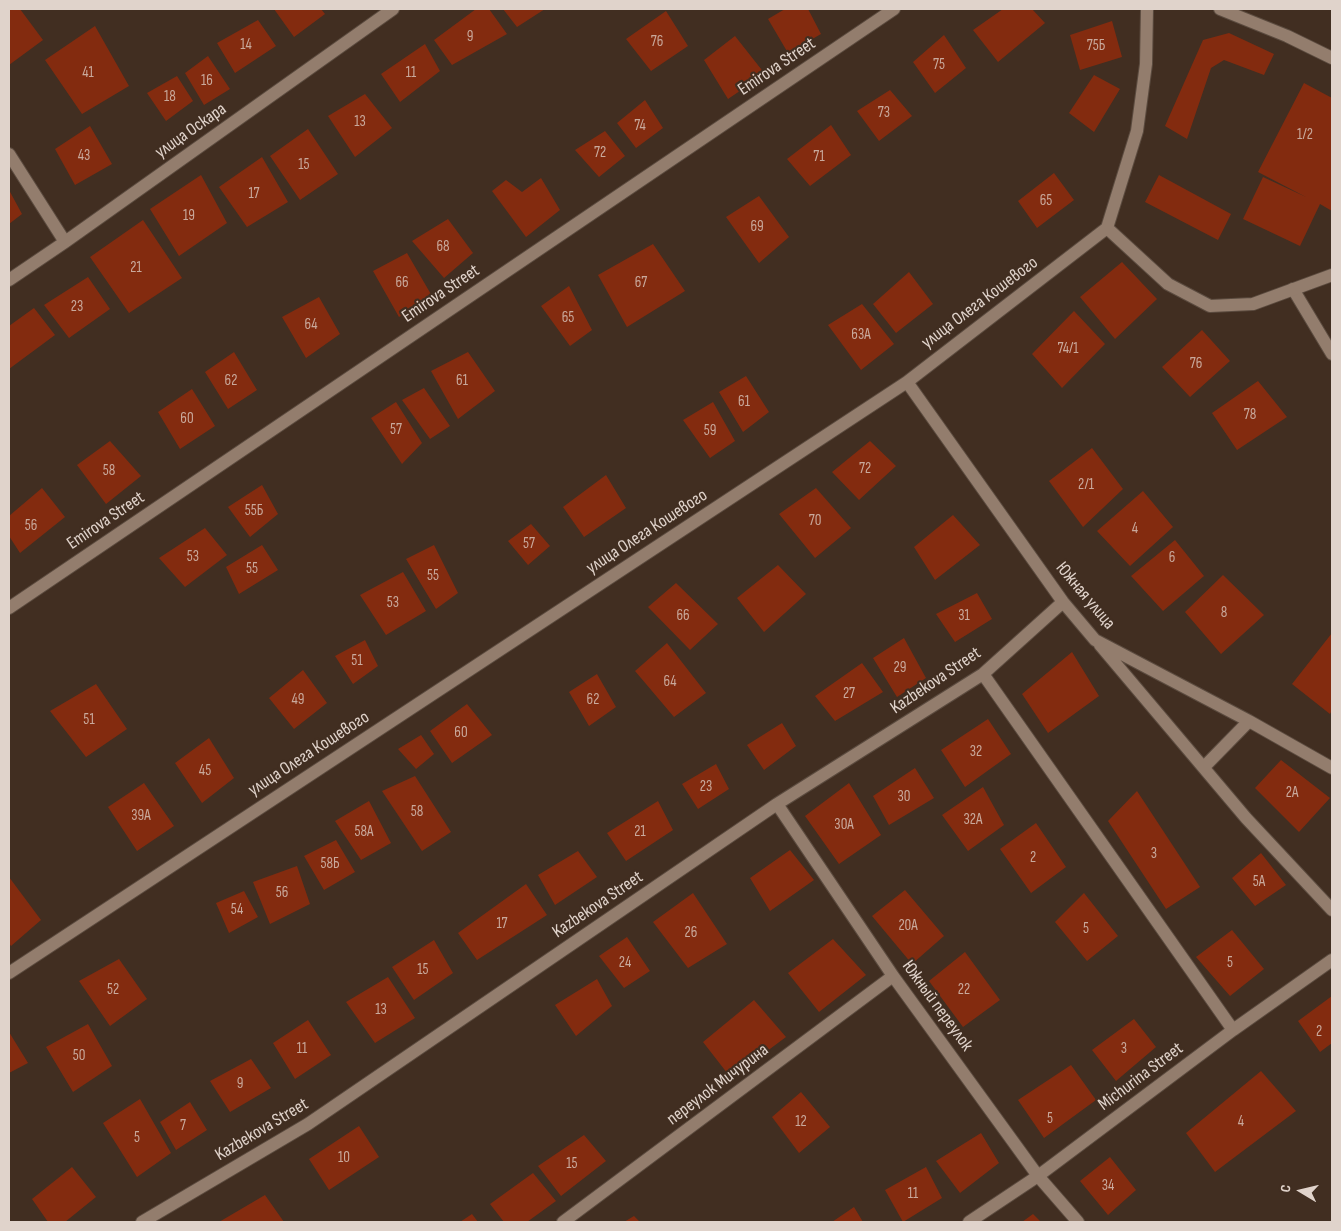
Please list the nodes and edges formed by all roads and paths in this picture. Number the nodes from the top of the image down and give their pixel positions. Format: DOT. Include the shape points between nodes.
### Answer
graph roads {
  1 [pos="393,9"];
  2 [pos="894,9"];
  3 [pos="1148,9"];
  4 [pos="1220,9"];
  5 [pos="1332,58"];
  6 [pos="9,154"];
  7 [pos="1108,228"];
  8 [pos="65,242"];
  9 [pos="1332,275"];
  10 [pos="9,280"];
  11 [pos="1292,289"];
  12 [pos="1332,354"];
  13 [pos="907,382"];
  14 [pos="1063,602"];
  15 [pos="9,608"];
  16 [pos="1095,640"];
  17 [pos="983,674"];
  18 [pos="1249,722"];
  19 [pos="1204,767"];
  20 [pos="1332,768"];
  21 [pos="777,804"];
  22 [pos="1332,910"];
  23 [pos="1332,960"];
  24 [pos="9,973"];
  25 [pos="894,976"];
  26 [pos="1233,1030"];
  27 [pos="1038,1176"];
  28 [pos="142,1222"];
  29 [pos="563,1222"];
  30 [pos="970,1222"];
  31 [pos="1078,1222"];
  1 -- 8 [label="street, улица Оскара"];
  2 -- 15 [label="street, Emirova Street"];
  3 -- 7 [label="street" via="1138,131"];
  4 -- 5 [label="street"];
  6 -- 8 [label="street"];
  7 -- 11 [label="street" via="1168,284 1210,306 1253,304"];
  7 -- 13 [label="street, улица Олега Кошевого"];
  8 -- 10 [label="street, улица Оскара"];
  9 -- 11 [label="street"];
  11 -- 12 [label="street"];
  13 -- 14 [label="street, Южная улица"];
  13 -- 24 [label="street, улица Олега Кошевого"];
  14 -- 16 [label="street, Южная улица"];
  14 -- 17 [label="street, Kazbekova Street"];
  16 -- 18 [label="street, Южная улица"];
  16 -- 19 [label="street"];
  17 -- 21 [label="street, Kazbekova Street"];
  17 -- 26 [label="street"];
  18 -- 19 [label="street"];
  18 -- 20 [label="street, Южная улица"];
  19 -- 22 [label="street" via="1246,818"];
  21 -- 25 [label="street, Южный переулок"];
  21 -- 28 [label="street, Kazbekova Street" via="308,1124"];
  23 -- 26 [label="street, Michurina Street"];
  25 -- 27 [label="street, Южный переулок"];
  25 -- 29 [label="street, переулок Мичурина"];
  26 -- 27 [label="street, Michurina Street"];
  27 -- 30 [label="street, Michurina Street"];
  27 -- 31 [label="street, Южный переулок"];
}
